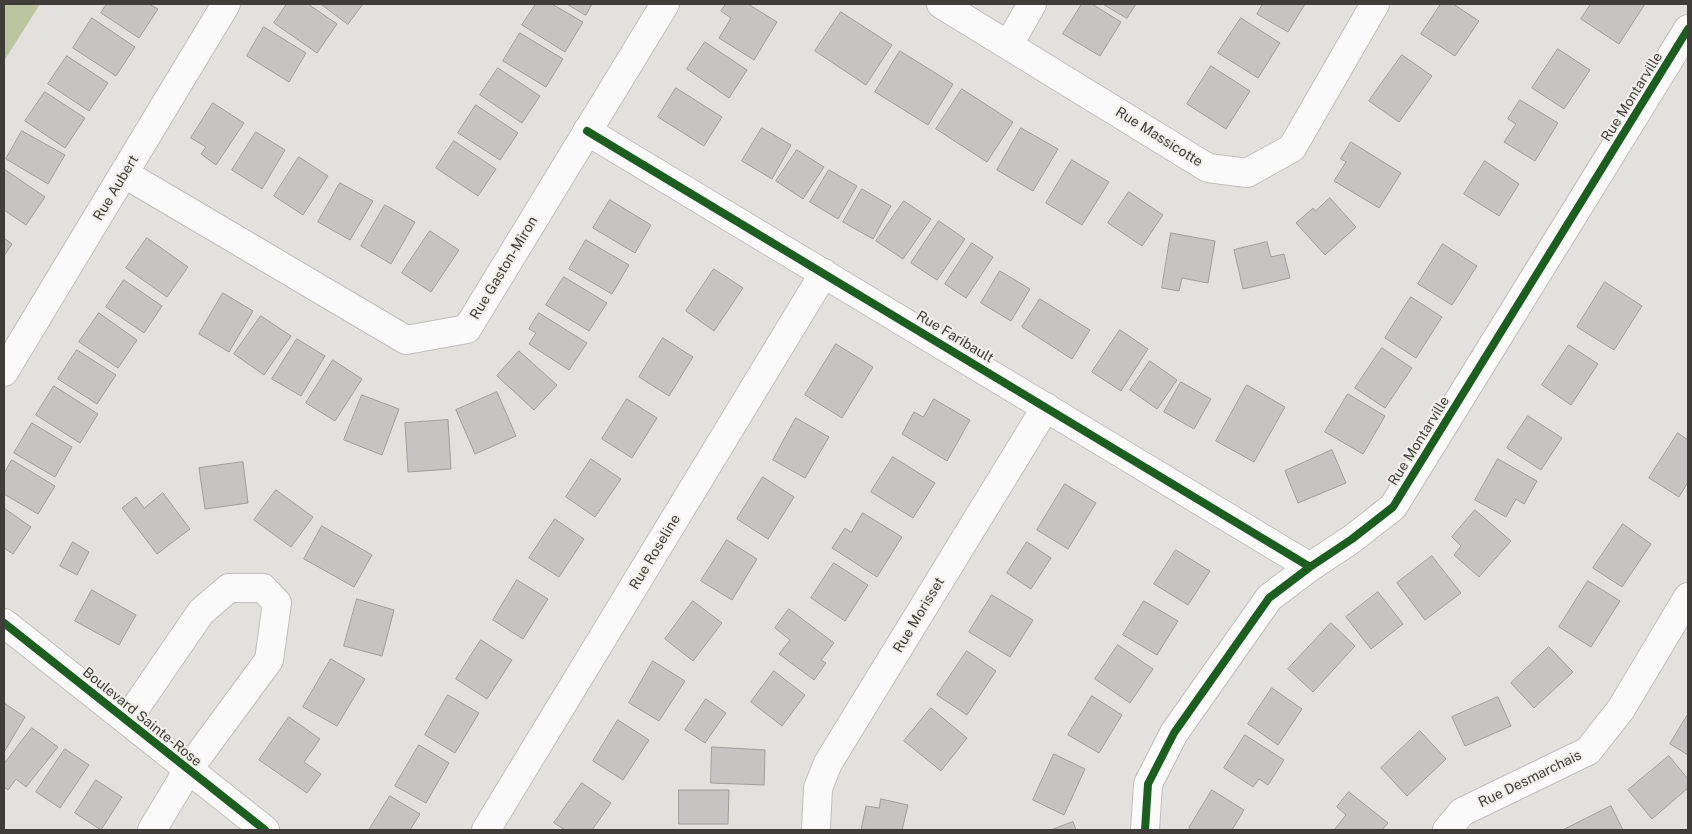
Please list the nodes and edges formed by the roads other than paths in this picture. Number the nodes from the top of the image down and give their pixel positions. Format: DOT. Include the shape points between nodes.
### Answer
graph roads {
  1 [pos="226,4"];
  2 [pos="665,4"];
  3 [pos="941,4"];
  4 [pos="1032,4"];
  5 [pos="1376,4"];
  6 [pos="1688,29"];
  7 [pos="1009,44"];
  8 [pos="587,131"];
  9 [pos="125,174"];
  10 [pos="824,273"];
  11 [pos="4,372"];
  12 [pos="1046,407"];
  13 [pos="1310,567"];
  14 [pos="1688,597"];
  15 [pos="4,623"];
  16 [pos="127,720"];
  17 [pos="188,770"];
  18 [pos="152,830"];
  19 [pos="265,830"];
  20 [pos="486,830"];
  21 [pos="816,830"];
  22 [pos="1146,830"];
  23 [pos="1447,830"];
  1 -- 9 [label="street, Rue Aubert"];
  2 -- 8 [label="street, Rue Gaston-Miron"];
  3 -- 7 [label="street, Rue Massicotte"];
  4 -- 7 [label="street"];
  5 -- 7 [label="street, Rue Massicotte" via="1292,148 1247,173 1208,168"];
  6 -- 13 [label="street, Rue Montarville" via="1393,507 1352,540"];
  8 -- 9 [label="street, Rue Gaston-Miron" via="468,329 406,340"];
  8 -- 10 [label="street, Rue Faribault"];
  9 -- 11 [label="street, Rue Aubert"];
  10 -- 12 [label="street, Rue Faribault"];
  10 -- 20 [label="street, Rue Roseline"];
  12 -- 13 [label="street, Rue Faribault"];
  12 -- 21 [label="street, Rue Morisset" via="828,763 818,788"];
  13 -- 22 [label="street, Rue Montarville" via="1269,598 1174,733 1148,784"];
  14 -- 23 [label="street, Rue Desmarchais" via="1621,709 1588,751 1462,812"];
  15 -- 16 [label="street, Boulevard Sainte-Rose"];
  16 -- 17 [label="street, Boulevard Sainte-Rose"];
  16 -- 17 [label="street, Boulevard Sainte-Rose" via="201,612 230,588 263,588 277,603 270,660"];
  17 -- 18 [label="street"];
  17 -- 19 [label="street, Boulevard Sainte-Rose"];
}
